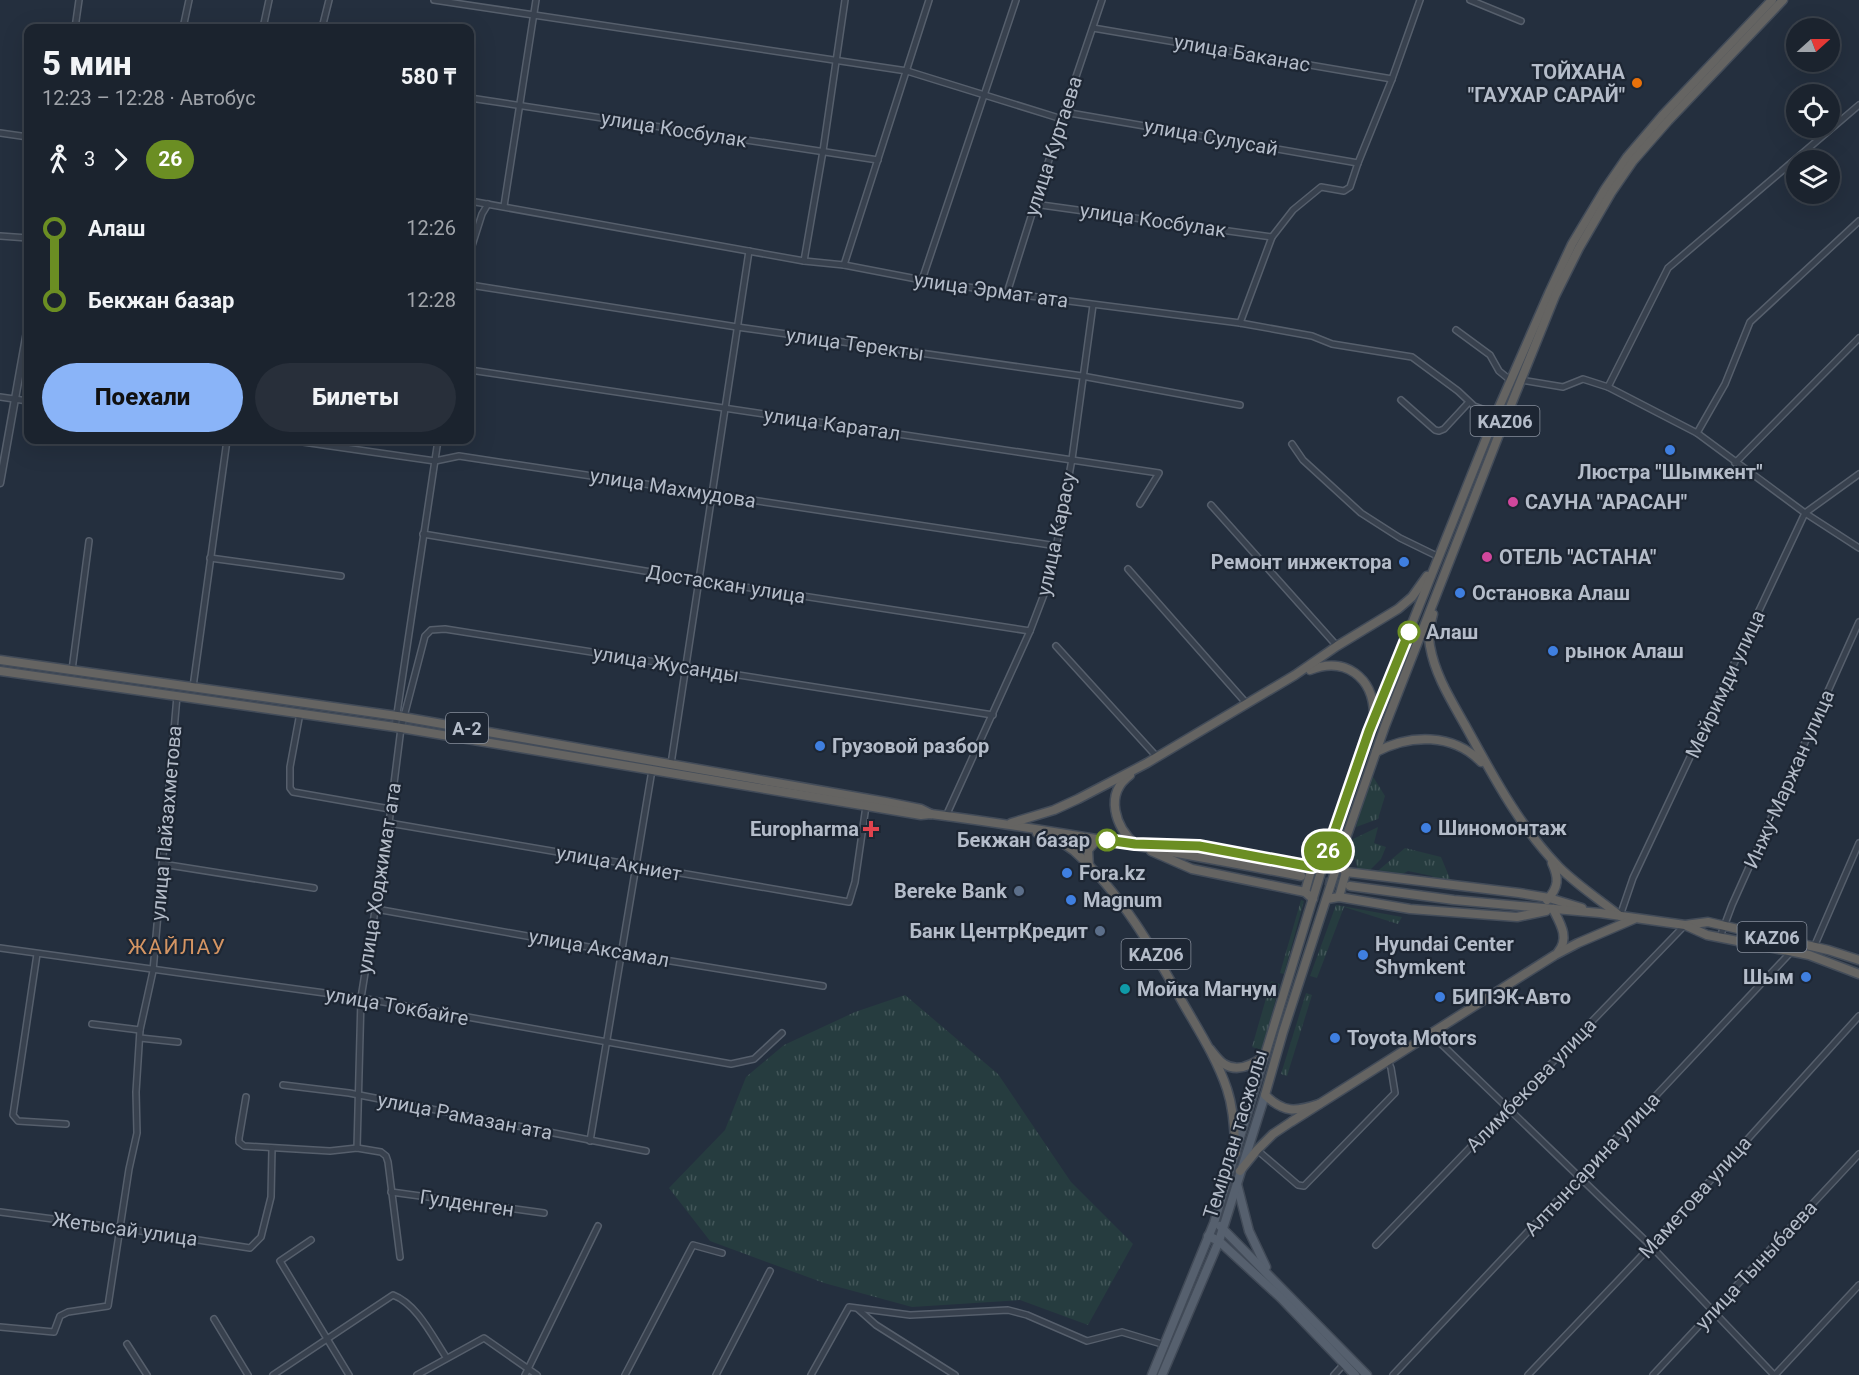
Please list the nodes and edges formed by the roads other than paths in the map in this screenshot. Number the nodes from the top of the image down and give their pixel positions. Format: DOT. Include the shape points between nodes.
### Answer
graph roads {
  1 [pos="79,0"];
  2 [pos="189,0"];
  3 [pos="269,0"];
  4 [pos="329,0"];
  5 [pos="434,0"];
  6 [pos="536,0"];
  7 [pos="845,0"];
  8 [pos="929,0"];
  9 [pos="1016,0"];
  10 [pos="1102,0"];
  11 [pos="1420,0"];
  12 [pos="1470,0"];
  13 [pos="1772,0"];
  14 [pos="1783,0"];
  15 [pos="533,16"];
  16 [pos="1521,21"];
  17 [pos="76,24"];
  18 [pos="184,24"];
  19 [pos="264,24"];
  20 [pos="323,24"];
  21 [pos="1093,28"];
  22 [pos="836,60"];
  23 [pos="907,71"];
  24 [pos="1392,79"];
  25 [pos="984,94"];
  26 [pos="474,99"];
  27 [pos="519,105"];
  28 [pos="1859,105"];
  29 [pos="1064,112"];
  30 [pos="1062,120"];
  31 [pos="0,133"];
  32 [pos="24,136"];
  33 [pos="823,151"];
  34 [pos="878,160"];
  35 [pos="1358,163"];
  36 [pos="474,202"];
  37 [pos="488,204"];
  38 [pos="1034,204"];
  39 [pos="504,206"];
  40 [pos="1859,221"];
  41 [pos="0,236"];
  42 [pos="1272,237"];
  43 [pos="24,238"];
  44 [pos="474,239"];
  45 [pos="749,251"];
  46 [pos="804,261"];
  47 [pos="844,265"];
  48 [pos="922,280"];
  49 [pos="474,286"];
  50 [pos="1007,293"];
  51 [pos="1093,305"];
  52 [pos="1240,323"];
  53 [pos="737,327"];
  54 [pos="1456,330"];
  55 [pos="1859,338"];
  56 [pos="24,351"];
  57 [pos="474,371"];
  58 [pos="1082,376"];
  59 [pos="1510,380"];
  60 [pos="1521,380"];
  61 [pos="1608,387"];
  62 [pos="0,397"];
  63 [pos="16,399"];
  64 [pos="24,400"];
  65 [pos="1401,400"];
  66 [pos="1469,402"];
  67 [pos="1240,405"];
  68 [pos="725,409"];
  69 [pos="1496,414"];
  70 [pos="1696,433"];
  71 [pos="226,444"];
  72 [pos="318,444"];
  73 [pos="437,444"];
  74 [pos="1292,444"];
  75 [pos="1072,459"];
  76 [pos="435,461"];
  77 [pos="1735,463"];
  78 [pos="1859,474"];
  79 [pos="0,483"];
  80 [pos="712,494"];
  81 [pos="1140,504"];
  82 [pos="1211,505"];
  83 [pos="1805,513"];
  84 [pos="423,534"];
  85 [pos="89,541"];
  86 [pos="1058,546"];
  87 [pos="1859,548"];
  88 [pos="1439,556"];
  89 [pos="210,558"];
  90 [pos="1435,567"];
  91 [pos="1128,569"];
  92 [pos="341,576"];
  93 [pos="699,580"];
  94 [pos="1442,581"];
  95 [pos="1859,622"];
  96 [pos="1030,631"];
  97 [pos="1056,646"];
  98 [pos="1338,646"];
  99 [pos="0,660"];
  100 [pos="686,668"];
  101 [pos="72,670"];
  102 [pos="0,671"];
  103 [pos="1295,675"];
  104 [pos="193,687"];
  105 [pos="177,696"];
  106 [pos="1246,704"];
  107 [pos="300,713"];
  108 [pos="993,715"];
  109 [pos="400,717"];
  110 [pos="1374,718"];
  111 [pos="398,727"];
  112 [pos="1376,752"];
  113 [pos="1156,757"];
  114 [pos="1147,763"];
  115 [pos="671,764"];
  116 [pos="1486,767"];
  117 [pos="652,770"];
  118 [pos="866,806"];
  119 [pos="390,809"];
  120 [pos="904,809"];
  121 [pos="946,816"];
  122 [pos="389,823"];
  123 [pos="1008,824"];
  124 [pos="1105,840"];
  125 [pos="1859,843"];
  126 [pos="1135,844"];
  127 [pos="1547,855"];
  128 [pos="1324,862"];
  129 [pos="162,864"];
  130 [pos="636,866"];
  131 [pos="1338,866"];
  132 [pos="1312,867"];
  133 [pos="1089,868"];
  134 [pos="1346,872"];
  135 [pos="1301,876"];
  136 [pos="1350,886"];
  137 [pos="314,888"];
  138 [pos="1305,892"];
  139 [pos="1339,897"];
  140 [pos="1549,898"];
  141 [pos="1313,899"];
  142 [pos="1327,899"];
  143 [pos="1539,907"];
  144 [pos="376,909"];
  145 [pos="1553,909"];
  146 [pos="1600,913"];
  147 [pos="1620,916"];
  148 [pos="1635,919"];
  149 [pos="1685,925"];
  150 [pos="1723,926"];
  151 [pos="1720,937"];
  152 [pos="1814,947"];
  153 [pos="0,948"];
  154 [pos="1791,952"];
  155 [pos="622,953"];
  156 [pos="37,954"];
  157 [pos="1555,955"];
  158 [pos="1859,960"];
  159 [pos="153,970"];
  160 [pos="1859,974"];
  161 [pos="823,986"];
  162 [pos="361,998"];
  163 [pos="1859,1016"];
  164 [pos="92,1024"];
  165 [pos="140,1030"];
  166 [pos="782,1033"];
  167 [pos="1431,1034"];
  168 [pos="140,1038"];
  169 [pos="178,1042"];
  170 [pos="606,1043"];
  171 [pos="1210,1049"];
  172 [pos="1264,1055"];
  173 [pos="1388,1060"];
  174 [pos="283,1085"];
  175 [pos="359,1095"];
  176 [pos="1265,1095"];
  177 [pos="246,1097"];
  178 [pos="1319,1104"];
  179 [pos="1509,1108"];
  180 [pos="66,1124"];
  181 [pos="590,1141"];
  182 [pos="272,1148"];
  183 [pos="357,1148"];
  184 [pos="1257,1150"];
  185 [pos="646,1151"];
  186 [pos="1236,1153"];
  187 [pos="1859,1154"];
  188 [pos="1240,1171"];
  189 [pos="1579,1178"];
  190 [pos="1237,1183"];
  191 [pos="391,1192"];
  192 [pos="0,1212"];
  193 [pos="544,1213"];
  194 [pos="1214,1223"];
  195 [pos="598,1226"];
  196 [pos="121,1228"];
  197 [pos="1224,1228"];
  198 [pos="1208,1236"];
  199 [pos="311,1240"];
  200 [pos="1219,1241"];
  201 [pos="1376,1245"];
  202 [pos="1650,1246"];
  203 [pos="722,1253"];
  204 [pos="400,1257"];
  205 [pos="770,1271"];
  206 [pos="1272,1278"];
  207 [pos="1859,1285"];
  208 [pos="858,1309"];
  209 [pos="1714,1311"];
  210 [pos="214,1319"];
  211 [pos="0,1327"];
  212 [pos="327,1341"];
  213 [pos="128,1344"];
  214 [pos="1165,1345"];
  215 [pos="446,1357"];
  216 [pos="1344,1364"];
  217 [pos="526,1372"];
  218 [pos="147,1375"];
  219 [pos="248,1375"];
  220 [pos="273,1375"];
  221 [pos="349,1375"];
  222 [pos="417,1375"];
  223 [pos="537,1375"];
  224 [pos="625,1375"];
  225 [pos="716,1375"];
  226 [pos="811,1375"];
  227 [pos="956,1375"];
  228 [pos="1152,1375"];
  229 [pos="1162,1375"];
  230 [pos="1334,1375"];
  231 [pos="1355,1375"];
  232 [pos="1367,1375"];
  233 [pos="1393,1375"];
  234 [pos="1528,1375"];
  235 [pos="1653,1375"];
  236 [pos="1775,1375"];
  1 -- 17 [label="street"];
  2 -- 18 [label="street"];
  3 -- 19 [label="street"];
  4 -- 20 [label="street"];
  5 -- 15 [label="street"];
  6 -- 15 [label="street"];
  7 -- 22 [label="street"];
  8 -- 23 [label="street"];
  9 -- 25 [label="street"];
  10 -- 21 [label="street, улица Куртаева"];
  11 -- 24 [label="street"];
  12 -- 16 [label="street"];
  13 -- 59 [label="highway, KАZ06" via="1627,156 1572,244"];
  14 -- 60 [label="highway, KАZ06" via="1668,121 1611,193 1555,296"];
  15 -- 22 [label="street"];
  15 -- 27 [label="street"];
  21 -- 24 [label="street, улица Баканас"];
  21 -- 29 [label="street, улица Куртаева"];
  22 -- 23 [label="street"];
  22 -- 33 [label="street"];
  23 -- 25 [label="street"];
  23 -- 34 [label="street"];
  24 -- 35 [label="street"];
  25 -- 30 [label="street"];
  25 -- 48 [label="street"];
  26 -- 27 [label="street, улица Косбулак"];
  27 -- 33 [label="street, улица Косбулак"];
  27 -- 39 [label="street"];
  28 -- 61 [label="street" via="1668,268"];
  29 -- 30 [label="street, улица Куртаева"];
  29 -- 35 [label="street, улица Сулусай"];
  30 -- 38 [label="street, улица Куртаева"];
  31 -- 32 [label="street"];
  33 -- 34 [label="street, улица Косбулак"];
  33 -- 46 [label="street"];
  34 -- 47 [label="street"];
  35 -- 42 [label="street" via="1350,187 1344,191 1321,187 1293,210"];
  36 -- 37 [label="street, улица Эрмат ата"];
  37 -- 39 [label="street, улица Эрмат ата"];
  37 -- 44 [label="street"];
  38 -- 42 [label="street, улица Косбулак"];
  38 -- 50 [label="street, улица Куртаева"];
  39 -- 45 [label="street, улица Эрмат ата"];
  40 -- 70 [label="street" via="1750,322 1725,384"];
  41 -- 43 [label="street"];
  42 -- 52 [label="street"];
  45 -- 46 [label="street, улица Эрмат ата"];
  45 -- 53 [label="street"];
  46 -- 47 [label="street, улица Эрмат ата"];
  47 -- 48 [label="street, улица Эрмат ата"];
  48 -- 50 [label="street, улица Эрмат ата"];
  49 -- 53 [label="street, улица Теректы"];
  50 -- 51 [label="street, улица Эрмат ата"];
  51 -- 52 [label="street, улица Эрмат ата"];
  51 -- 58 [label="street, улица Карасу"];
  52 -- 66 [label="street, улица Эрмат ата" via="1412,357"];
  53 -- 58 [label="street, улица Теректы"];
  53 -- 68 [label="street"];
  54 -- 59 [label="street" via="1490,355"];
  55 -- 77 [label="street"];
  56 -- 63 [label="street"];
  57 -- 68 [label="street, улица Каратал"];
  58 -- 67 [label="street, улица Теректы"];
  58 -- 75 [label="street, улица Карасу"];
  59 -- 69 [label="highway, KАZ06"];
  60 -- 61 [label="street" via="1563,387 1583,379"];
  60 -- 94 [label="highway, KАZ06"];
  61 -- 70 [label="street"];
  62 -- 63 [label="street"];
  63 -- 64 [label="street"];
  63 -- 79 [label="street"];
  65 -- 66 [label="street" via="1440,431"];
  66 -- 69 [label="street, улица Эрмат ата"];
  68 -- 75 [label="street, улица Каратал"];
  68 -- 80 [label="street"];
  69 -- 88 [label="highway, KАZ06"];
  70 -- 77 [label="street"];
  71 -- 89 [label="street"];
  72 -- 76 [label="street, улица Махмудова"];
  73 -- 76 [label="street, улица Ходжимат ата"];
  74 -- 88 [label="street" via="1303,460 1361,513 1400,538"];
  75 -- 81 [label="street, улица Каратал" via="1160,473"];
  75 -- 86 [label="street, улица Карасу"];
  76 -- 80 [label="street, улица Махмудова" via="459,456"];
  76 -- 84 [label="street, улица Ходжимат ата"];
  77 -- 83 [label="street"];
  78 -- 83 [label="street, Мейримди улица"];
  80 -- 86 [label="street, улица Махмудова"];
  80 -- 93 [label="street"];
  82 -- 98 [label="street"];
  83 -- 87 [label="street"];
  83 -- 147 [label="street, Мейримди улица" via="1633,878"];
  84 -- 93 [label="street, Достаскан улица"];
  84 -- 109 [label="street, улица Ходжимат ата"];
  85 -- 101 [label="street"];
  86 -- 96 [label="street, улица Карасу"];
  88 -- 90 [label="highway, KАZ06"];
  89 -- 92 [label="street"];
  89 -- 104 [label="street"];
  90 -- 98 [label="highway" via="1398,609"];
  90 -- 110 [label="highway, KАZ06"];
  91 -- 106 [label="street"];
  93 -- 96 [label="street, Достаскан улица"];
  93 -- 100 [label="street"];
  94 -- 112 [label="highway, KАZ06"];
  94 -- 116 [label="highway, KАZ06" via="1429,630 1432,654 1440,679"];
  95 -- 150 [label="street, Инжу-Маржан улица"];
  96 -- 108 [label="street, улица Карасу"];
  97 -- 113 [label="street"];
  98 -- 103 [label="highway"];
  99 -- 101 [label="highway, A-2"];
  100 -- 108 [label="street, улица Жусанды"];
  100 -- 109 [label="street, улица Жусанды" via="438,628 425,636"];
  100 -- 115 [label="street"];
  101 -- 104 [label="highway, A-2"];
  102 -- 105 [label="highway, A-2"];
  103 -- 106 [label="highway"];
  103 -- 110 [label="highway" via="1319,666 1349,669 1368,686 1374,700"];
  104 -- 109 [label="highway, A-2"];
  105 -- 107 [label="highway, A-2"];
  105 -- 129 [label="street, улица Пайзахметова"];
  106 -- 113 [label="highway"];
  107 -- 111 [label="highway, A-2"];
  107 -- 119 [label="street" via="290,788 294,792"];
  108 -- 121 [label="street, улица Карасу"];
  109 -- 111 [label="street, улица Ходжимат ата"];
  109 -- 115 [label="highway, A-2"];
  110 -- 128 [label="highway, KАZ06"];
  111 -- 117 [label="highway, A-2"];
  111 -- 119 [label="street, улица Ходжимат ата"];
  112 -- 116 [label="highway" via="1394,743 1427,738 1462,747"];
  112 -- 131 [label="highway, KАZ06"];
  113 -- 114 [label="highway"];
  114 -- 123 [label="highway" via="1054,810"];
  114 -- 126 [label="highway" via="1124,779 1114,802 1119,823"];
  115 -- 120 [label="highway, A-2"];
  116 -- 127 [label="highway, KАZ06"];
  117 -- 118 [label="highway, A-2"];
  117 -- 130 [label="street"];
  118 -- 120 [label="highway, A-2"];
  118 -- 130 [label="street, улица Акниет" via="849,902"];
  119 -- 122 [label="street, улица Ходжимат ата"];
  120 -- 121 [label="highway, A-2"];
  121 -- 123 [label="highway, A-2"];
  122 -- 130 [label="street, улица Акниет"];
  122 -- 144 [label="street, улица Ходжимат ата"];
  123 -- 124 [label="highway, A-2"];
  123 -- 133 [label="highway" via="1063,843"];
  124 -- 126 [label="highway"];
  124 -- 133 [label="highway" via="1095,842 1088,850"];
  125 -- 152 [label="street"];
  126 -- 132 [label="highway" via="1199,846"];
  126 -- 135 [label="highway"];
  126 -- 138 [label="highway" via="1192,869"];
  127 -- 140 [label="highway" via="1558,880"];
  127 -- 147 [label="highway, KАZ06"];
  128 -- 132 [label="highway"];
  128 -- 141 [label="highway, KАZ06"];
  129 -- 137 [label="street"];
  129 -- 159 [label="street, улица Пайзахметова"];
  130 -- 155 [label="street"];
  131 -- 134 [label="highway"];
  131 -- 142 [label="highway, KАZ06"];
  132 -- 138 [label="highway"];
  133 -- 171 [label="highway, KАZ06" via="1152,948"];
  134 -- 139 [label="highway"];
  134 -- 140 [label="highway"];
  136 -- 143 [label="highway, KАZ06"];
  138 -- 141 [label="highway"];
  139 -- 142 [label="highway"];
  139 -- 145 [label="highway" via="1410,909 1517,917"];
  140 -- 143 [label="highway"];
  140 -- 146 [label="highway"];
  141 -- 172 [label="highway, Темірлан тасжолы / KАZ06"];
  142 -- 176 [label="highway, Темірлан тасжолы / KАZ06"];
  143 -- 145 [label="highway, KАZ06"];
  144 -- 155 [label="street, улица Аксамал"];
  144 -- 162 [label="street, улица Ходжимат ата"];
  145 -- 146 [label="highway, KАZ06"];
  145 -- 157 [label="highway" via="1565,936"];
  146 -- 147 [label="highway, KАZ06"];
  147 -- 148 [label="highway, KАZ06"];
  148 -- 149 [label="highway, KАZ06"];
  148 -- 157 [label="highway"];
  149 -- 150 [label="highway, KАZ06" via="1708,922"];
  149 -- 151 [label="highway, KАZ06"];
  149 -- 179 [label="street, Алимбекова улица"];
  150 -- 151 [label="street, Инжу-Маржан улица"];
  150 -- 152 [label="highway, KАZ06"];
  151 -- 154 [label="highway, KАZ06"];
  152 -- 158 [label="highway, KАZ06"];
  153 -- 156 [label="street, улица Токбайге"];
  154 -- 160 [label="highway, KАZ06"];
  154 -- 189 [label="street, Алтынсарина улица"];
  155 -- 161 [label="street, улица Аксамал"];
  155 -- 170 [label="street"];
  156 -- 159 [label="street, улица Токбайге"];
  156 -- 180 [label="street" via="13,1115 18,1121"];
  157 -- 167 [label="highway"];
  159 -- 162 [label="street, улица Токбайге"];
  159 -- 165 [label="street, улица Пайзахметова"];
  162 -- 170 [label="street, улица Токбайге"];
  162 -- 175 [label="street, улица Ходжимат ата"];
  163 -- 202 [label="street, Маметова улица"];
  164 -- 165 [label="street"];
  165 -- 168 [label="street, улица Пайзахметова"];
  166 -- 170 [label="street, улица Токбайге" via="753,1059 731,1064"];
  167 -- 173 [label="highway"];
  167 -- 179 [label="street"];
  168 -- 169 [label="street"];
  168 -- 196 [label="street, улица Пайзахметова" via="137,1133"];
  170 -- 181 [label="street"];
  171 -- 172 [label="highway, KАZ06" via="1231,1066 1252,1065"];
  171 -- 186 [label="highway" via="1232,1107"];
  172 -- 186 [label="main road, Темірлан тасжолы"];
  173 -- 178 [label="highway"];
  173 -- 184 [label="street" via="1395,1093 1304,1186"];
  174 -- 175 [label="street, улица Рамазан ата"];
  175 -- 181 [label="street, улица Рамазан ата"];
  175 -- 183 [label="street, улица Ходжимат ата"];
  176 -- 178 [label="highway" via="1275,1104 1292,1110"];
  176 -- 188 [label="main road, Темірлан тасжолы"];
  177 -- 182 [label="street" via="240,1142 244,1146"];
  178 -- 184 [label="highway" via="1273,1134"];
  179 -- 189 [label="street"];
  179 -- 201 [label="street, Алимбекова улица"];
  181 -- 185 [label="street, улица Рамазан ата"];
  182 -- 183 [label="street"];
  182 -- 196 [label="street, Жетысай улица" via="271,1197 261,1238 250,1248"];
  183 -- 191 [label="street" via="386,1156"];
  184 -- 188 [label="highway"];
  186 -- 194 [label="main road, Темірлан тасжолы"];
  187 -- 209 [label="street, улица Тыныбаева"];
  188 -- 190 [label="main road, Темірлан тасжолы"];
  189 -- 202 [label="street"];
  189 -- 233 [label="street, Алтынсарина улица"];
  190 -- 197 [label="main road, Темірлан тасжолы"];
  190 -- 206 [label="main road" via="1249,1231"];
  191 -- 193 [label="street, Гулденген"];
  191 -- 204 [label="street"];
  192 -- 196 [label="street, Жетысай улица"];
  194 -- 197 [label="main road"];
  194 -- 198 [label="main road, Темірлан тасжолы"];
  195 -- 217 [label="street"];
  196 -- 211 [label="street, улица Пайзахметова" via="108,1306 68,1312 60,1316 54,1332"];
  197 -- 200 [label="main road, Темірлан тасжолы"];
  197 -- 206 [label="main road"];
  198 -- 200 [label="main road"];
  198 -- 214 [label="main road, Темірлан тасжолы"];
  199 -- 212 [label="street" via="280,1261"];
  200 -- 216 [label="main road"];
  200 -- 229 [label="main road, Темірлан тасжолы"];
  202 -- 209 [label="street"];
  202 -- 234 [label="street, Маметова улица"];
  203 -- 224 [label="street" via="693,1245"];
  205 -- 225 [label="street"];
  206 -- 232 [label="main road"];
  207 -- 236 [label="street"];
  208 -- 214 [label="street" via="910,1315 1008,1310 1087,1341 1122,1332"];
  208 -- 226 [label="street" via="849,1307"];
  208 -- 227 [label="street" via="876,1325"];
  209 -- 235 [label="street, улица Тыныбаева"];
  209 -- 236 [label="street"];
  210 -- 219 [label="street"];
  212 -- 215 [label="street" via="393,1295 403,1298 417,1314"];
  212 -- 220 [label="street"];
  212 -- 221 [label="street"];
  213 -- 218 [label="street"];
  214 -- 228 [label="main road, Темірлан тасжолы"];
  215 -- 217 [label="street" via="483,1338"];
  215 -- 222 [label="street"];
  216 -- 230 [label="street"];
  216 -- 231 [label="main road"];
  217 -- 223 [label="street"];
}
